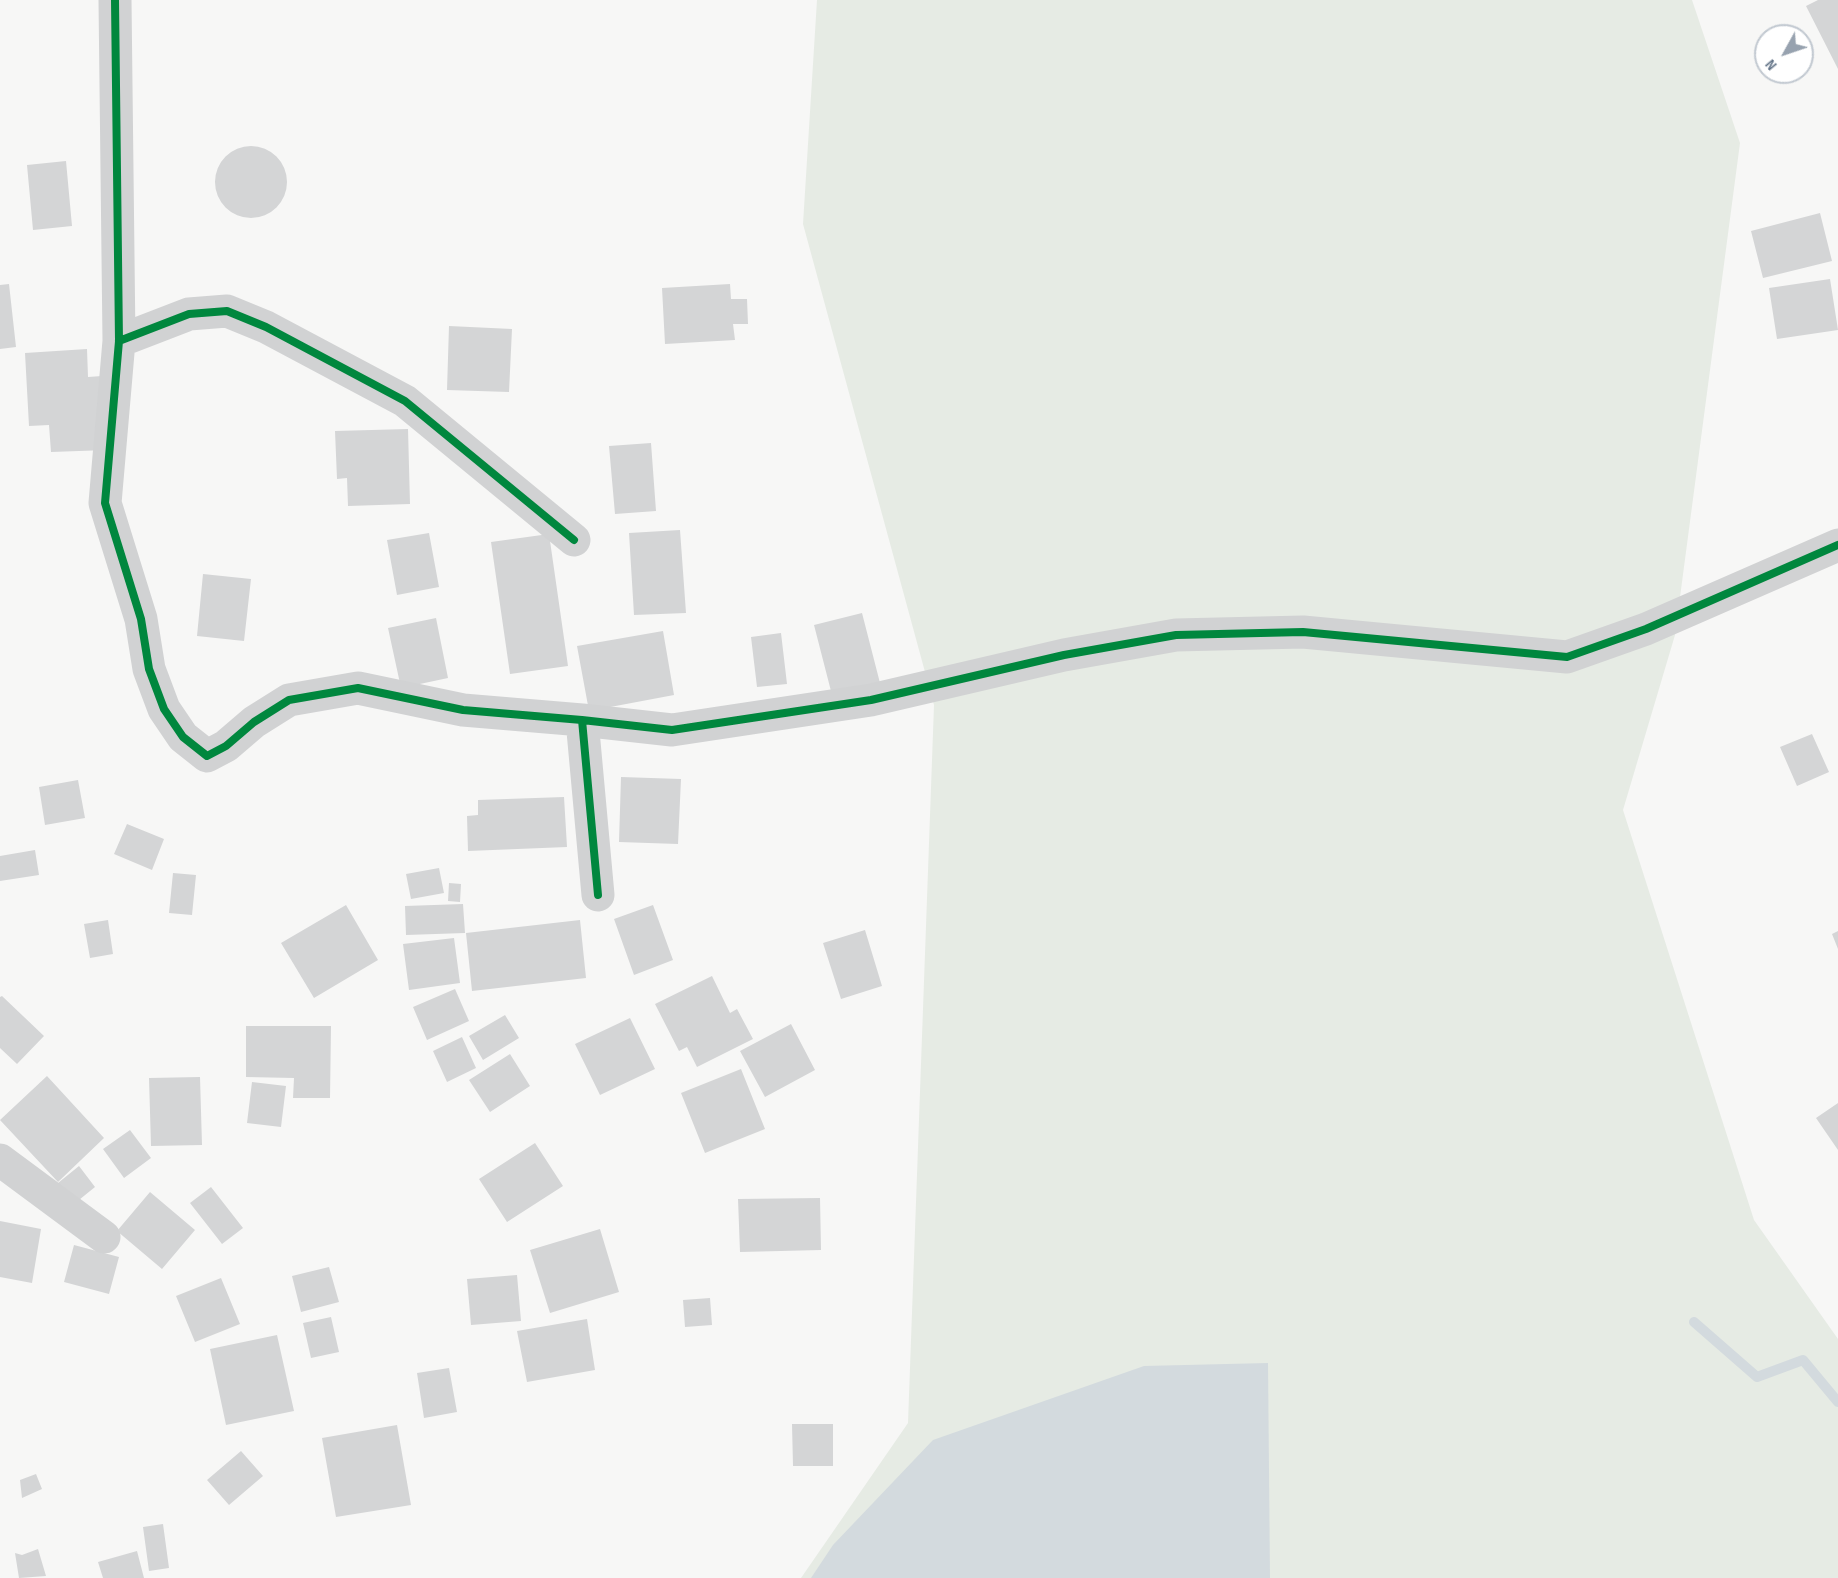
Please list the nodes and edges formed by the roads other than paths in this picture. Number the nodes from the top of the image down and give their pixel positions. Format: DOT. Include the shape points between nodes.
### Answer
graph roads {
  1 [pos="116,0"];
  2 [pos="119,341"];
  3 [pos="574,540"];
  4 [pos="1838,545"];
  5 [pos="582,720"];
  6 [pos="598,895"];
  7 [pos="0,1160"];
  8 [pos="104,1237"];
  1 -- 2 [label="street"];
  2 -- 3 [label="street" via="189,314 227,311 266,327 405,401"];
  2 -- 5 [label="street" via="105,503 141,619 149,669 164,709 183,737 207,756 289,700 358,687 463,710"];
  4 -- 5 [label="street" via="1646,629 1567,657 1303,632 1176,635 1064,655 871,700 672,730"];
  5 -- 6 [label="street"];
  7 -- 8 [label="street"];
}
